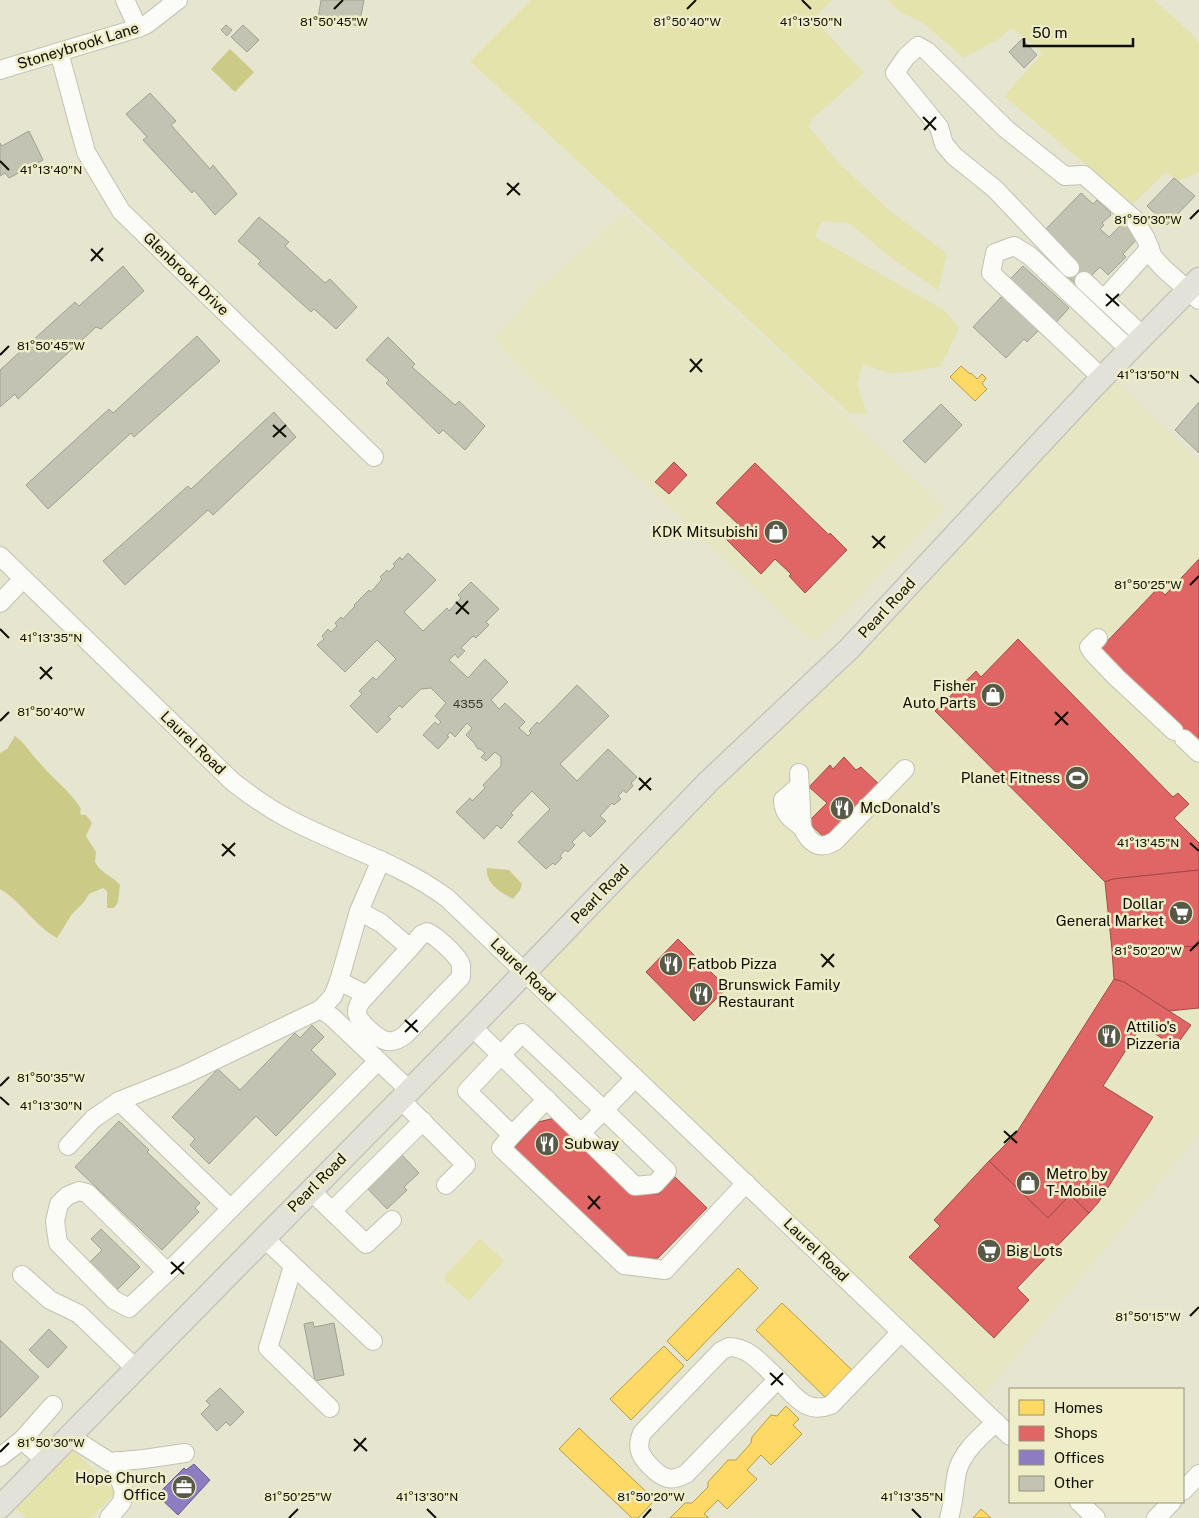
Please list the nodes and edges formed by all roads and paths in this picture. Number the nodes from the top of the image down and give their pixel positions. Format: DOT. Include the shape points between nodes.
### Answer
graph roads {
  1 [pos="125,0"];
  2 [pos="178,0"];
  3 [pos="138,28"];
  4 [pos="59,52"];
  5 [pos="0,70"];
  6 [pos="1150,248"];
  7 [pos="1070,268"];
  8 [pos="1084,281"];
  9 [pos="1196,290"];
  10 [pos="1104,299"];
  11 [pos="1137,343"];
  12 [pos="1102,378"];
  13 [pos="374,458"];
  14 [pos="0,556"];
  15 [pos="23,579"];
  16 [pos="0,603"];
  17 [pos="1098,638"];
  18 [pos="1199,753"];
  19 [pos="905,769"];
  20 [pos="799,779"];
  21 [pos="380,860"];
  22 [pos="359,911"];
  23 [pos="410,948"];
  24 [pos="525,972"];
  25 [pos="339,980"];
  26 [pos="367,995"];
  27 [pos="321,1009"];
  28 [pos="472,1027"];
  29 [pos="501,1055"];
  30 [pos="378,1061"];
  31 [pos="634,1079"];
  32 [pos="404,1095"];
  33 [pos="547,1099"];
  34 [pos="119,1101"];
  35 [pos="604,1110"];
  36 [pos="422,1122"];
  37 [pos="581,1133"];
  38 [pos="512,1135"];
  39 [pos="68,1146"];
  40 [pos="446,1184"];
  41 [pos="746,1184"];
  42 [pos="310,1190"];
  43 [pos="230,1208"];
  44 [pos="332,1210"];
  45 [pos="392,1220"];
  46 [pos="264,1237"];
  47 [pos="293,1266"];
  48 [pos="167,1272"];
  49 [pos="22,1275"];
  50 [pos="901,1332"];
  51 [pos="373,1341"];
  52 [pos="135,1368"];
  53 [pos="778,1380"];
  54 [pos="54,1405"];
  55 [pos="330,1408"];
  56 [pos="996,1422"];
  57 [pos="1009,1435"];
  58 [pos="69,1436"];
  59 [pos="22,1440"];
  60 [pos="185,1453"];
  61 [pos="0,1457"];
  62 [pos="45,1460"];
  63 [pos="117,1461"];
  64 [pos="1199,1474"];
  65 [pos="1184,1490"];
  66 [pos="1080,1503"];
  67 [pos="1171,1503"];
  68 [pos="0,1507"];
  69 [pos="109,1518"];
  70 [pos="949,1518"];
  71 [pos="1096,1518"];
  72 [pos="1156,1518"];
  1 -- 3 [label="street"];
  2 -- 3 [label="street, Stoneybrook Lane"];
  3 -- 4 [label="street, Stoneybrook Lane"];
  4 -- 5 [label="street, Stoneybrook Lane"];
  4 -- 13 [label="street, Glenbrook Drive" via="86,152 121,210"];
  6 -- 7 [label="street" via="1134,219 1084,175 1065,176 1025,146 918,46 895,73 939,126 944,144 954,156 995,189"];
  6 -- 9 [label="street" via="1163,268"];
  6 -- 10 [label="street"];
  8 -- 10 [label="street"];
  9 -- 11 [label="main road, Pearl Road"];
  10 -- 11 [label="street"];
  11 -- 12 [label="main road, Pearl Road"];
  11 -- 12 [label="street" via="1030,256 1014,246 995,253 991,274"];
  12 -- 24 [label="main road, Pearl Road" via="849,649 708,782"];
  14 -- 15 [label="street, Laurel Road"];
  15 -- 16 [label="street"];
  15 -- 21 [label="street, Laurel Road" via="233,782 286,818"];
  17 -- 18 [label="street" via="1089,646 1093,653"];
  19 -- 20 [label="street" via="835,841 820,847 802,827"];
  21 -- 22 [label="street"];
  21 -- 24 [label="street, Laurel Road" via="408,872 447,898"];
  22 -- 23 [label="street" via="381,923"];
  22 -- 25 [label="street"];
  23 -- 26 [label="street"];
  23 -- 26 [label="street" via="422,934 433,934 457,957 461,977 406,1035 395,1041 386,1041 374,1034 358,1017 359,1004"];
  24 -- 28 [label="main road, Pearl Road"];
  24 -- 31 [label="street, Laurel Road"];
  25 -- 26 [label="street"];
  25 -- 27 [label="street" via="333,996"];
  27 -- 30 [label="street"];
  27 -- 34 [label="street" via="184,1075"];
  28 -- 29 [label="street"];
  28 -- 32 [label="main road, Pearl Road"];
  29 -- 33 [label="street"];
  29 -- 35 [label="street" via="522,1034"];
  29 -- 38 [label="street" via="467,1091"];
  30 -- 32 [label="street"];
  30 -- 43 [label="street"];
  31 -- 35 [label="street"];
  31 -- 41 [label="street, Laurel Road"];
  32 -- 36 [label="street"];
  32 -- 42 [label="main road, Pearl Road"];
  33 -- 37 [label="street"];
  33 -- 38 [label="street"];
  34 -- 39 [label="street" via="93,1119"];
  34 -- 43 [label="street"];
  35 -- 37 [label="street"];
  35 -- 37 [label="street" via="667,1171 655,1184 635,1186"];
  36 -- 40 [label="street" via="466,1164"];
  36 -- 44 [label="street"];
  38 -- 41 [label="street" via="501,1148 624,1265 665,1270"];
  41 -- 50 [label="street, Laurel Road"];
  42 -- 44 [label="street"];
  42 -- 46 [label="main road, Pearl Road"];
  43 -- 48 [label="street"];
  44 -- 45 [label="street" via="366,1244"];
  46 -- 47 [label="street"];
  46 -- 52 [label="main road, Pearl Road"];
  47 -- 51 [label="street"];
  47 -- 55 [label="street" via="268,1348"];
  48 -- 48 [label="street" via="129,1308 114,1300 58,1243 55,1221 59,1204 79,1191 87,1194"];
  49 -- 52 [label="street" via="50,1300 79,1314"];
  50 -- 53 [label="street" via="831,1405 822,1409 804,1405"];
  50 -- 56 [label="street, Laurel Road"];
  52 -- 58 [label="main road, Pearl Road"];
  53 -- 53 [label="street" via="747,1351 738,1347 721,1351 642,1432 639,1441 642,1458 660,1476 669,1479 686,1474"];
  54 -- 59 [label="street"];
  56 -- 57 [label="street, Laurel Road"];
  56 -- 70 [label="street" via="968,1451 958,1469"];
  58 -- 62 [label="main road, Pearl Road"];
  58 -- 63 [label="street" via="110,1462"];
  59 -- 61 [label="street"];
  59 -- 62 [label="street"];
  60 -- 63 [label="street"];
  62 -- 68 [label="main road, Pearl Road"];
  63 -- 69 [label="street" via="124,1491 122,1502"];
  64 -- 65 [label="street"];
  66 -- 71 [label="street"];
  67 -- 72 [label="street"];
}
